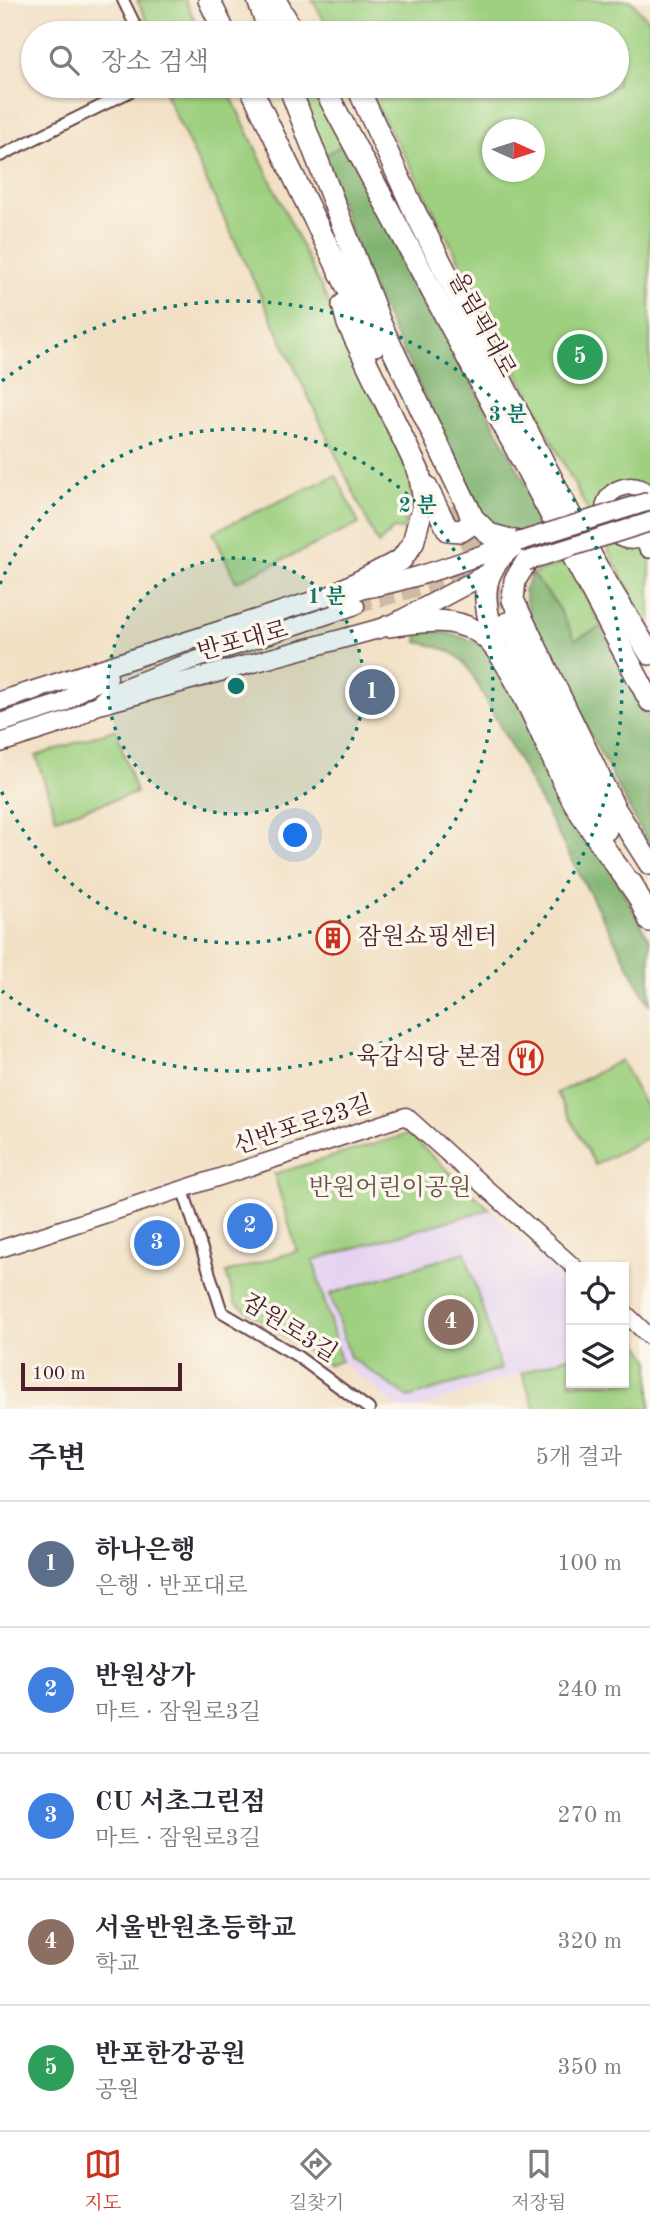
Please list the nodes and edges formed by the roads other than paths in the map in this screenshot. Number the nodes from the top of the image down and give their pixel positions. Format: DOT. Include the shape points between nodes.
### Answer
graph roads {
  1 [pos="123,0"];
  2 [pos="209,0"];
  3 [pos="258,0"];
  4 [pos="275,0"];
  5 [pos="133,21"];
  6 [pos="219,21"];
  7 [pos="266,21"];
  8 [pos="287,21"];
  9 [pos="117,98"];
  10 [pos="256,98"];
  11 [pos="294,98"];
  12 [pos="329,98"];
  13 [pos="363,98"];
  14 [pos="0,156"];
  15 [pos="413,208"];
  16 [pos="322,236"];
  17 [pos="484,385"];
  18 [pos="523,460"];
  19 [pos="419,472"];
  20 [pos="650,494"];
  21 [pos="650,501"];
  22 [pos="460,505"];
  23 [pos="649,535"];
  24 [pos="523,551"];
  25 [pos="597,567"];
  26 [pos="490,572"];
  27 [pos="337,593"];
  28 [pos="356,607"];
  29 [pos="504,620"];
  30 [pos="389,626"];
  31 [pos="243,642"];
  32 [pos="497,646"];
  33 [pos="169,648"];
  34 [pos="650,654"];
  35 [pos="139,657"];
  36 [pos="0,701"];
  37 [pos="650,701"];
  38 [pos="64,704"];
  39 [pos="95,706"];
  40 [pos="0,723"];
  41 [pos="0,743"];
  42 [pos="650,864"];
  43 [pos="638,896"];
  44 [pos="650,921"];
  45 [pos="183,1190"];
  46 [pos="0,1249"];
  47 [pos="567,1262"];
  48 [pos="629,1317"];
  49 [pos="650,1337"];
  50 [pos="369,1409"];
  1 -- 5 [label="street"];
  2 -- 6 [label="highway"];
  3 -- 7 [label="highway"];
  4 -- 8 [label="highway"];
  9 -- 14 [label="street"];
  10 -- 16 [label="highway"];
  11 -- 22 [label="highway" via="381,325"];
  12 -- 17 [label="highway, 올림픽대로"];
  13 -- 15 [label="highway"];
  15 -- 17 [label="highway"];
  15 -- 25 [label="highway"];
  16 -- 19 [label="highway" via="348,324"];
  16 -- 22 [label="highway"];
  17 -- 18 [label="highway, 올림픽대로"];
  18 -- 25 [label="highway"];
  18 -- 37 [label="highway, 올림픽대로"];
  19 -- 22 [label="highway" via="448,530 461,531 473,523"];
  19 -- 27 [label="highway" via="423,510 409,551 396,564"];
  20 -- 23 [label="street, 반포대로" via="635,486 624,487 611,495 605,506 606,523 615,535 629,541"];
  21 -- 24 [label="main road, 반포대로, bridge"];
  22 -- 24 [label="highway" via="489,534"];
  23 -- 24 [label="main road, 반포대로, bridge"];
  24 -- 26 [label="highway" via="500,554"];
  24 -- 27 [label="main road, 반포대로"];
  24 -- 29 [label="highway"];
  25 -- 34 [label="highway"];
  26 -- 29 [label="highway" via="485,602"];
  26 -- 30 [label="main road, 반포대로"];
  27 -- 33 [label="main road, 반포대로"];
  28 -- 31 [label="street, 반포대로"];
  29 -- 32 [label="highway"];
  29 -- 42 [label="highway"];
  29 -- 43 [label="highway"];
  30 -- 32 [label="highway" via="448,621 468,626"];
  30 -- 39 [label="main road, 반포대로"];
  31 -- 33 [label="street"];
  31 -- 39 [label="street" via="111,692"];
  32 -- 43 [label="highway" via="570,796"];
  33 -- 35 [label="main road, 반포대로"];
  35 -- 36 [label="main road, 반포대로"];
  35 -- 38 [label="main road"];
  38 -- 39 [label="main road"];
  38 -- 40 [label="main road"];
  39 -- 41 [label="main road, 반포대로" via="72,720"];
  43 -- 44 [label="highway"];
  45 -- 46 [label="street, 신반포로23길"];
  45 -- 47 [label="street, 신반포로23길" via="406,1116"];
  45 -- 50 [label="street, 잠원로3길" via="222,1312 297,1356"];
  48 -- 49 [label="street"];
}
